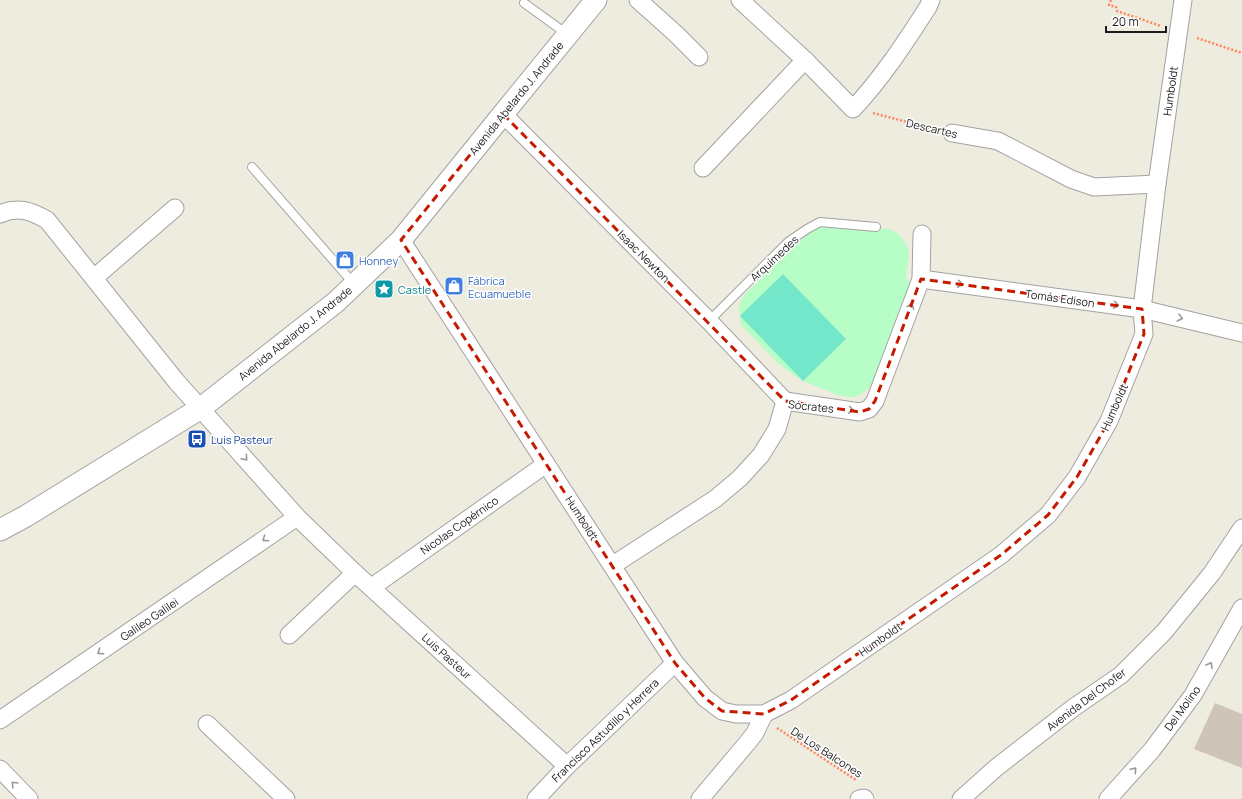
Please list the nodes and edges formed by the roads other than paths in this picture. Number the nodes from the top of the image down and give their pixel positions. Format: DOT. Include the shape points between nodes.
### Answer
graph roads {
  1 [pos="596,0"];
  2 [pos="638,0"];
  3 [pos="740,0"];
  4 [pos="931,0"];
  5 [pos="1183,0"];
  6 [pos="524,3"];
  7 [pos="568,34"];
  8 [pos="699,57"];
  9 [pos="805,60"];
  10 [pos="502,114"];
  11 [pos="952,133"];
  12 [pos="252,168"];
  13 [pos="703,168"];
  14 [pos="1157,184"];
  15 [pos="175,208"];
  16 [pos="0,214"];
  17 [pos="876,227"];
  18 [pos="922,234"];
  19 [pos="401,240"];
  20 [pos="94,278"];
  21 [pos="921,279"];
  22 [pos="354,284"];
  23 [pos="1142,309"];
  24 [pos="709,321"];
  25 [pos="1242,333"];
  26 [pos="785,401"];
  27 [pos="201,408"];
  28 [pos="546,464"];
  29 [pos="297,517"];
  30 [pos="1242,528"];
  31 [pos="0,530"];
  32 [pos="613,565"];
  33 [pos="355,573"];
  34 [pos="372,587"];
  35 [pos="1242,608"];
  36 [pos="289,635"];
  37 [pos="675,663"];
  38 [pos="764,714"];
  39 [pos="0,720"];
  40 [pos="207,724"];
  41 [pos="567,766"];
  42 [pos="0,769"];
  43 [pos="859,791"];
  44 [pos="29,799"];
  45 [pos="286,799"];
  46 [pos="536,799"];
  47 [pos="700,799"];
  48 [pos="865,799"];
  49 [pos="961,799"];
  50 [pos="1108,799"];
  1 -- 7 [label="street, Avenida Abelardo J. Andrade"];
  2 -- 8 [label="street"];
  3 -- 9 [label="street"];
  4 -- 9 [label="street" via="899,52 853,109"];
  5 -- 14 [label="street, Humboldt"];
  6 -- 7 [label="lane"];
  7 -- 10 [label="street, Avenida Abelardo J. Andrade"];
  9 -- 13 [label="street"];
  10 -- 19 [label="street, Avenida Abelardo J. Andrade"];
  10 -- 24 [label="street, Isaac Newton"];
  11 -- 14 [label="street, Descartes" via="998,141 1071,180 1094,187"];
  12 -- 22 [label="lane"];
  14 -- 23 [label="street, Humboldt"];
  15 -- 20 [label="street"];
  16 -- 20 [label="street, Luis Pasteur" via="19,209 33,212 47,220"];
  17 -- 24 [label="lane, Arquímedes" via="820,222 814,225 788,242"];
  18 -- 21 [label="street"];
  19 -- 22 [label="street, Avenida Abelardo J. Andrade"];
  19 -- 28 [label="street, Humboldt"];
  20 -- 27 [label="street, Luis Pasteur" via="176,381"];
  21 -- 23 [label="street, Tomás Edison, one-way"];
  26 -- 21 [label="street, Sócrates, one-way" via="860,412 869,409 875,401"];
  22 -- 27 [label="street, Avenida Abelardo J. Andrade" via="336,302"];
  23 -- 25 [label="street, Tomás Edison, one-way"];
  23 -- 38 [label="street, Humboldt" via="1144,334 1109,421 1078,477 1048,515 1001,555 791,700"];
  24 -- 26 [label="street, Isaac Newton"];
  26 -- 32 [label="street, Sócrates" via="777,430 761,455 740,478 715,499"];
  27 -- 29 [label="street, Luis Pasteur, one-way"];
  27 -- 31 [label="street, Avenida Abelardo J. Andrade"];
  28 -- 32 [label="street, Humboldt"];
  28 -- 34 [label="street, Nicolas Copérnico"];
  29 -- 33 [label="street, Luis Pasteur"];
  29 -- 39 [label="street, Galileo Galilei, one-way"];
  30 -- 49 [label="street, Avenida Del Chofer" via="1212,573 1164,632 1121,674 997,767"];
  32 -- 37 [label="street, Humboldt"];
  33 -- 34 [label="street, Luis Pasteur"];
  33 -- 36 [label="street"];
  34 -- 41 [label="street, Luis Pasteur"];
  50 -- 35 [label="street, Del Molino, one-way" via="1152,750 1194,695"];
  37 -- 38 [label="street, Humboldt" via="705,698 722,711"];
  37 -- 41 [label="street, Francisco Astudillo y Herrera"];
  38 -- 47 [label="street" via="755,733"];
  40 -- 45 [label="street"];
  41 -- 46 [label="street, Francisco Astudillo y Herrera"];
  44 -- 42 [label="street, one-way"];
  43 -- 48 [label="street"];
}
